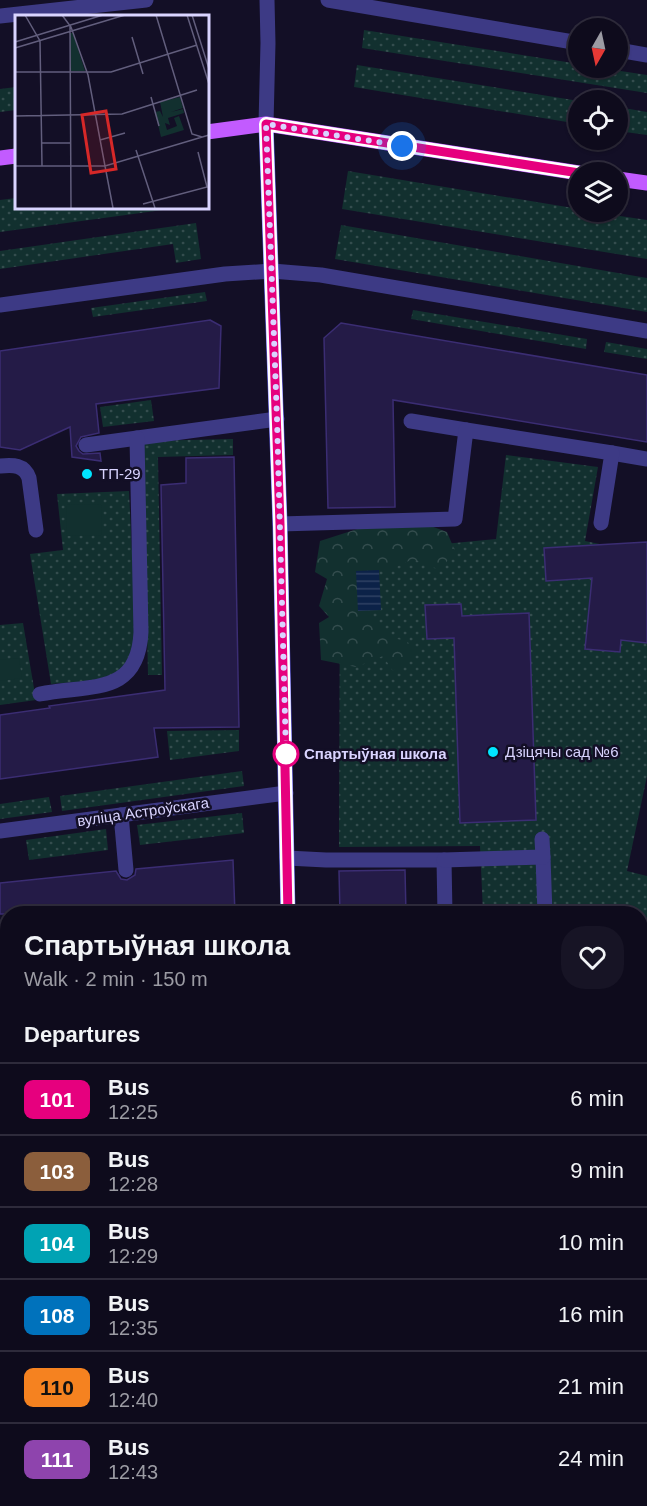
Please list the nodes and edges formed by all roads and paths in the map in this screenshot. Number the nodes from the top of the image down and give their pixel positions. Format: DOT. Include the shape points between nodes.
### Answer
graph roads {
  1 [pos="146,0"];
  2 [pos="267,0"];
  3 [pos="328,0"];
  4 [pos="0,16"];
  5 [pos="568,41"];
  6 [pos="628,52"];
  7 [pos="647,55"];
  8 [pos="266,124"];
  9 [pos="208,132"];
  10 [pos="15,156"];
  11 [pos="0,158"];
  12 [pos="568,171"];
  13 [pos="628,180"];
  14 [pos="647,183"];
  15 [pos="272,271"];
  16 [pos="0,305"];
  17 [pos="647,331"];
  18 [pos="277,419"];
  19 [pos="411,421"];
  20 [pos="466,429"];
  21 [pos="137,438"];
  22 [pos="87,445"];
  23 [pos="612,453"];
  24 [pos="647,459"];
  25 [pos="0,466"];
  26 [pos="601,523"];
  27 [pos="280,524"];
  28 [pos="36,530"];
  29 [pos="40,694"];
  30 [pos="286,792"];
  31 [pos="121,815"];
  32 [pos="0,831"];
  33 [pos="542,839"];
  34 [pos="543,857"];
  35 [pos="287,858"];
  36 [pos="444,860"];
  37 [pos="126,870"];
  38 [pos="288,906"];
  39 [pos="445,906"];
  40 [pos="545,906"];
  1 -- 4 [label="street"];
  2 -- 8 [label="street"];
  3 -- 5 [label="street"];
  6 -- 7 [label="street"];
  8 -- 9 [label="main road"];
  8 -- 12 [label="main road"];
  8 -- 15 [label="main road"];
  10 -- 11 [label="main road"];
  13 -- 14 [label="main road"];
  15 -- 16 [label="street"];
  15 -- 17 [label="street" via="321,275"];
  15 -- 18 [label="main road"];
  18 -- 21 [label="street"];
  18 -- 27 [label="main road"];
  19 -- 20 [label="street"];
  20 -- 23 [label="street"];
  20 -- 27 [label="street" via="455,519"];
  21 -- 22 [label="street"];
  21 -- 29 [label="street" via="141,632 137,657 130,671 116,681"];
  23 -- 24 [label="street"];
  23 -- 26 [label="street"];
  25 -- 28 [label="street" via="14,465 26,471"];
  27 -- 30 [label="main road"];
  30 -- 31 [label="street, вуліца Астроўскага"];
  30 -- 35 [label="main road"];
  31 -- 32 [label="street, вуліца Астроўскага"];
  31 -- 37 [label="street"];
  33 -- 34 [label="street"];
  34 -- 36 [label="street"];
  34 -- 40 [label="street"];
  35 -- 36 [label="street"];
  35 -- 38 [label="main road"];
  36 -- 39 [label="street"];
}
